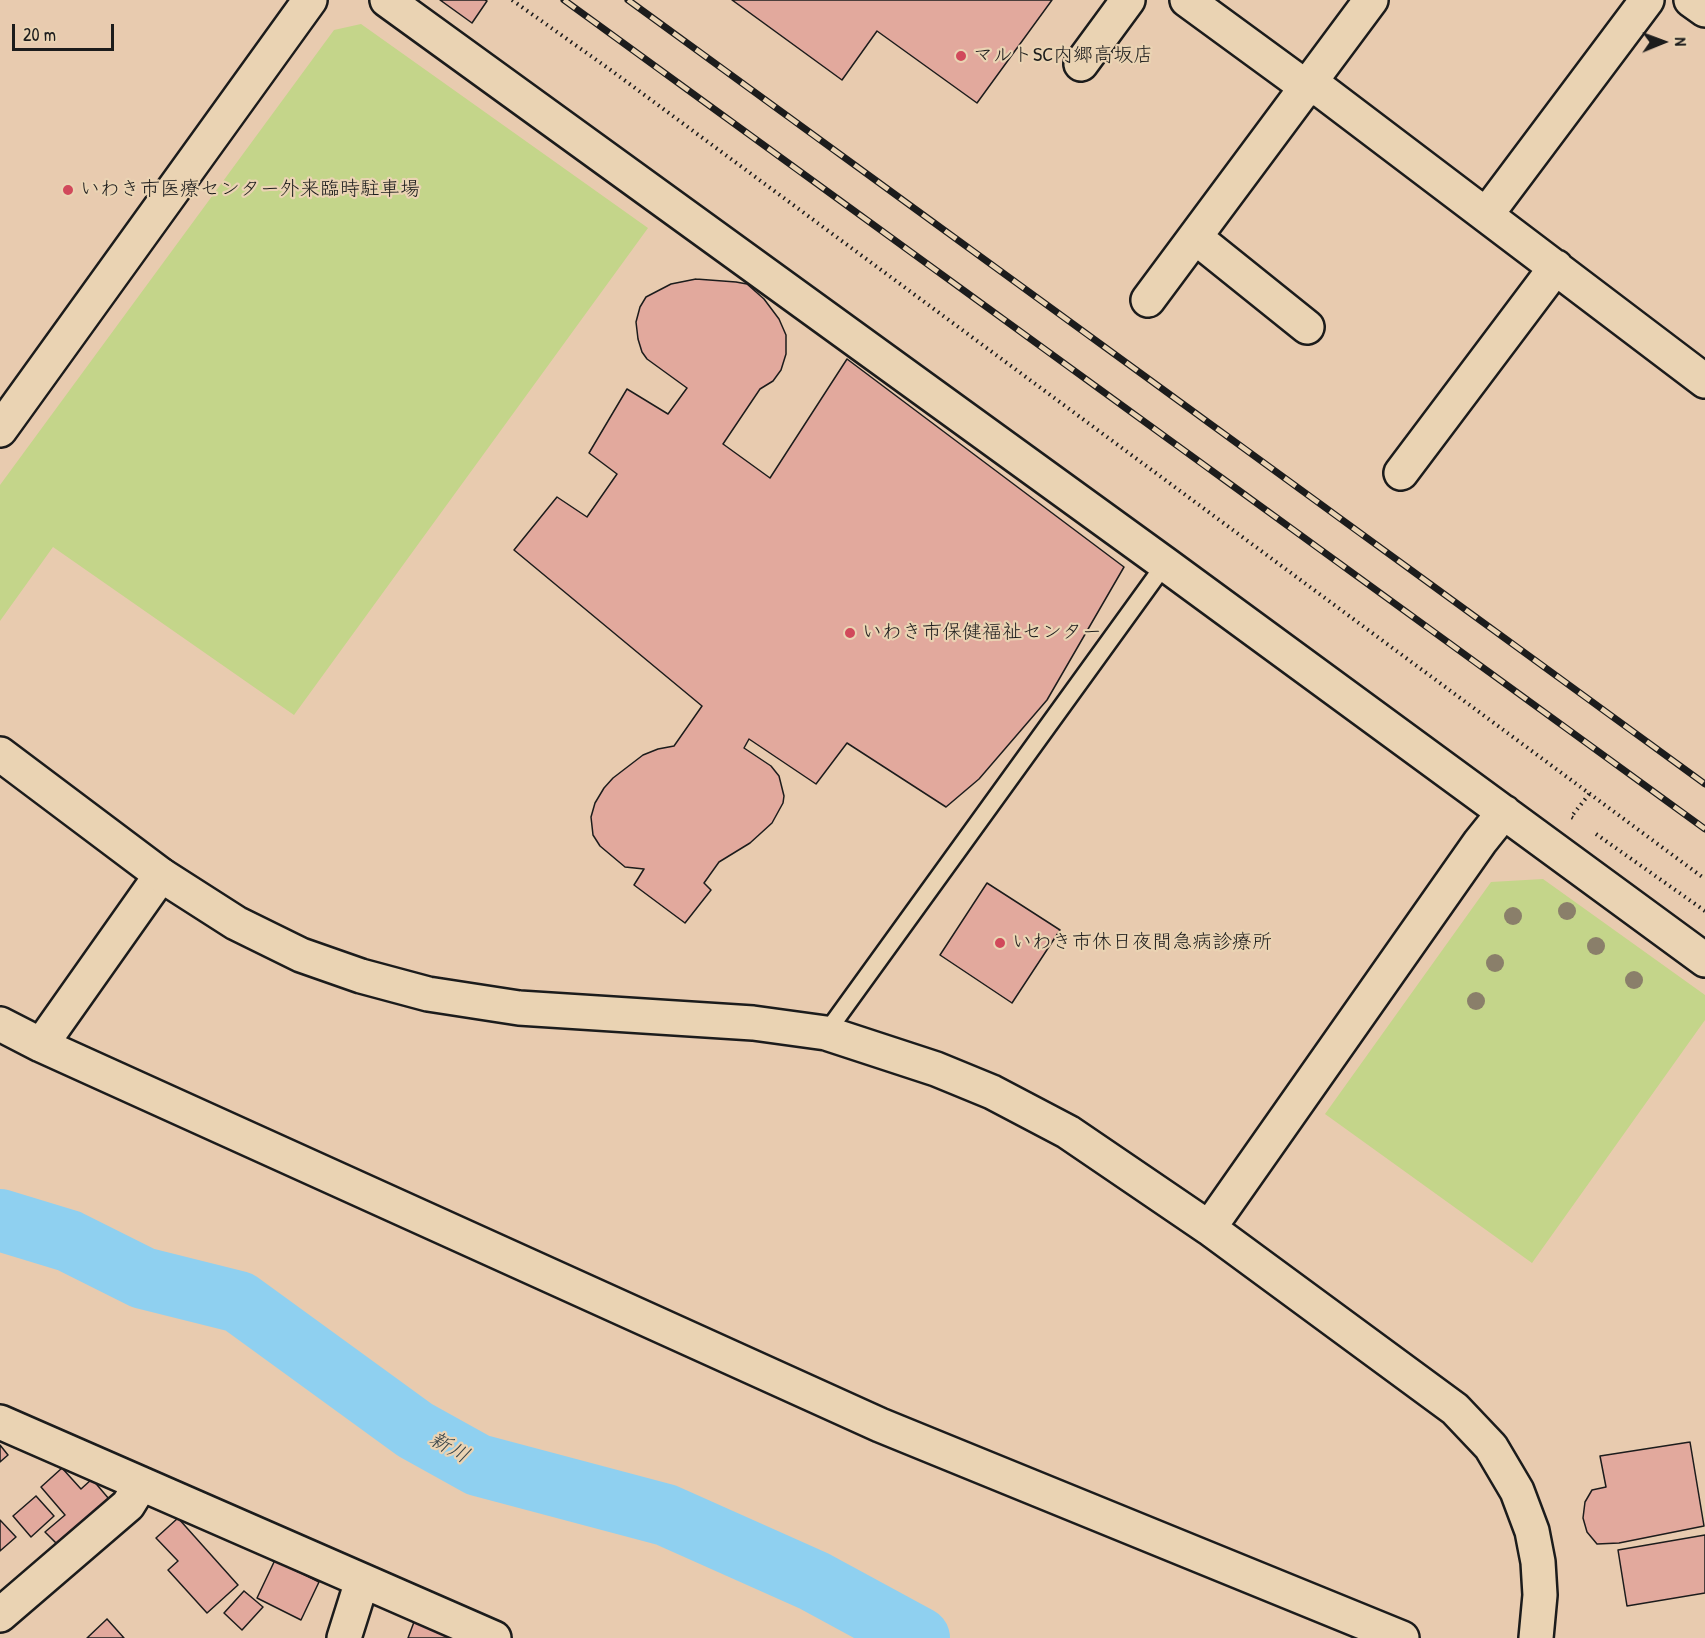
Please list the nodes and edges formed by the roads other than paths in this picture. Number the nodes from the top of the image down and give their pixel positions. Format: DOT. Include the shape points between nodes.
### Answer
graph roads {
  1 [pos="310,0"];
  2 [pos="387,0"];
  3 [pos="1128,0"];
  4 [pos="1186,0"];
  5 [pos="1371,0"];
  6 [pos="1647,0"];
  7 [pos="1691,0"];
  8 [pos="1705,10"];
  9 [pos="1081,64"];
  10 [pos="1306,87"];
  11 [pos="1486,215"];
  12 [pos="1195,237"];
  13 [pos="1556,267"];
  14 [pos="1148,300"];
  15 [pos="1307,327"];
  16 [pos="1705,381"];
  17 [pos="0,430"];
  18 [pos="1401,473"];
  19 [pos="1165,564"];
  20 [pos="0,754"];
  21 [pos="1504,812"];
  22 [pos="161,875"];
  23 [pos="1705,960"];
  24 [pos="0,1024"];
  25 [pos="826,1033"];
  26 [pos="41,1045"];
  27 [pos="1209,1228"];
  28 [pos="0,1422"];
  29 [pos="141,1484"];
  30 [pos="362,1581"];
  31 [pos="0,1615"];
  32 [pos="344,1638"];
  33 [pos="494,1638"];
  34 [pos="1402,1638"];
  35 [pos="1536,1638"];
  1 -- 17 [label="street"];
  2 -- 19 [label="street"];
  3 -- 9 [label="street"];
  4 -- 10 [label="street"];
  5 -- 10 [label="street"];
  6 -- 11 [label="street"];
  7 -- 8 [label="street"];
  10 -- 11 [label="street" via="1321,90"];
  10 -- 12 [label="street"];
  11 -- 13 [label="street"];
  12 -- 14 [label="street"];
  12 -- 15 [label="street"];
  13 -- 16 [label="street"];
  13 -- 18 [label="street"];
  19 -- 21 [label="street"];
  19 -- 25 [label="lane"];
  20 -- 22 [label="street"];
  21 -- 23 [label="street"];
  21 -- 27 [label="street"];
  22 -- 25 [label="street" via="236,923 301,955 428,994 519,1008 753,1023"];
  22 -- 26 [label="street"];
  24 -- 26 [label="street"];
  25 -- 27 [label="street" via="992,1092 1068,1132"];
  26 -- 34 [label="street" via="880,1425"];
  27 -- 35 [label="street" via="1455,1409 1491,1447 1517,1491 1532,1531 1540,1595"];
  28 -- 29 [label="street"];
  29 -- 30 [label="street"];
  29 -- 31 [label="street" via="128,1505"];
  30 -- 32 [label="street"];
  30 -- 33 [label="street"];
}
